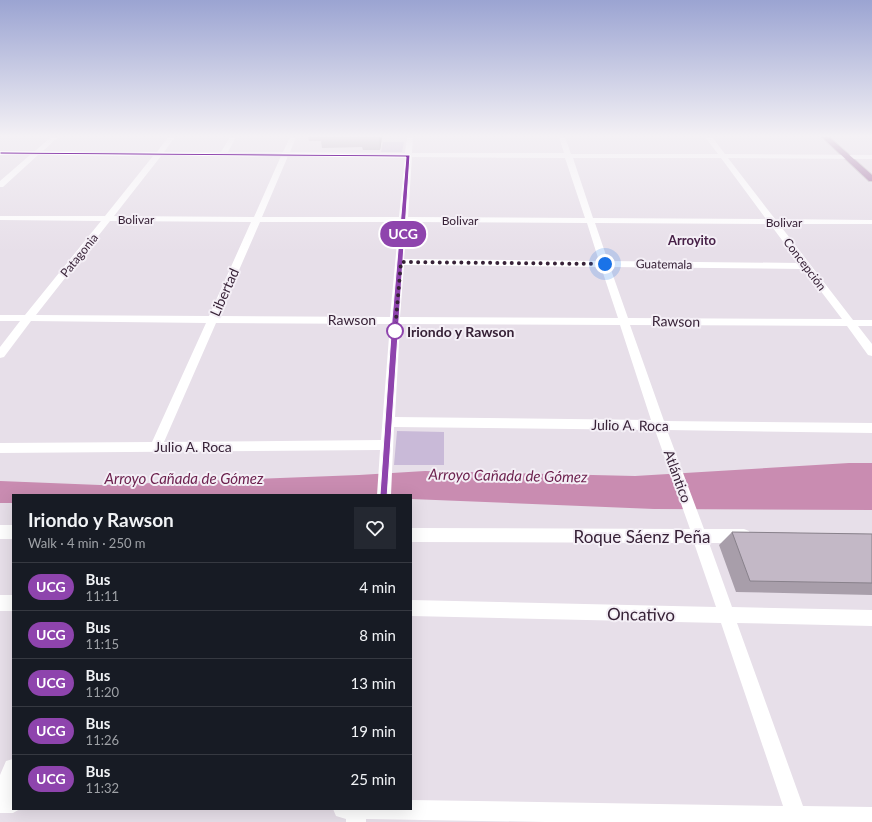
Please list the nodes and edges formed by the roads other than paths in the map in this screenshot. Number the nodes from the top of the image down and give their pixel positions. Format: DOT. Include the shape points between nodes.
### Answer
graph roads {
  1 [pos="11,175"];
  2 [pos="143,175"];
  3 [pos="276,175"];
  4 [pos="407,175"];
  5 [pos="575,175"];
  6 [pos="738,175"];
  7 [pos="0,185"];
  8 [pos="0,218"];
  9 [pos="109,219"];
  10 [pos="404,219"];
  11 [pos="256,220"];
  12 [pos="591,220"];
  13 [pos="774,222"];
  14 [pos="872,222"];
  15 [pos="401,262"];
  16 [pos="605,264"];
  17 [pos="807,266"];
  18 [pos="0,318"];
  19 [pos="28,318"];
  20 [pos="212,319"];
  21 [pos="395,320"];
  22 [pos="623,321"];
  23 [pos="849,323"];
  24 [pos="872,323"];
  25 [pos="872,352"];
  26 [pos="0,354"];
  27 [pos="388,422"];
  28 [pos="659,425"];
  29 [pos="872,428"];
  30 [pos="387,445"];
  31 [pos="156,446"];
  32 [pos="0,448"];
  33 [pos="384,494"];
  34 [pos="697,530"];
  35 [pos="0,532"];
  36 [pos="12,532"];
  37 [pos="412,535"];
  38 [pos="754,536"];
  39 [pos="0,603"];
  40 [pos="12,603"];
  41 [pos="412,608"];
  42 [pos="727,616"];
  43 [pos="872,618"];
  44 [pos="12,770"];
  45 [pos="0,798"];
  46 [pos="0,803"];
  47 [pos="12,803"];
  48 [pos="357,810"];
  49 [pos="382,810"];
  50 [pos="796,815"];
  51 [pos="556,817"];
  52 [pos="872,817"];
  53 [pos="356,822"];
  1 -- 7 [label="street"];
  2 -- 9 [label="street, Patagonia"];
  3 -- 11 [label="street, Libertad"];
  4 -- 10 [label="street"];
  5 -- 12 [label="street, Atlántico"];
  6 -- 13 [label="street, Concepción"];
  8 -- 9 [label="street, Bolivar"];
  9 -- 11 [label="street, Bolivar"];
  9 -- 19 [label="street, Patagonia"];
  10 -- 11 [label="street, Bolivar"];
  10 -- 12 [label="street, Bolivar"];
  10 -- 15 [label="street"];
  11 -- 20 [label="street, Libertad"];
  12 -- 13 [label="street, Bolivar"];
  12 -- 16 [label="street, Atlántico"];
  13 -- 14 [label="street, Bolivar"];
  13 -- 17 [label="street, Concepción"];
  15 -- 16 [label="street, Guatemala"];
  15 -- 21 [label="street"];
  16 -- 17 [label="street, Guatemala"];
  16 -- 22 [label="street, Atlántico"];
  17 -- 23 [label="street, Concepción"];
  18 -- 19 [label="street, Rawson"];
  19 -- 20 [label="street, Rawson"];
  19 -- 26 [label="street, Patagonia"];
  20 -- 21 [label="street, Rawson"];
  20 -- 31 [label="street, Libertad"];
  21 -- 22 [label="street, Rawson"];
  21 -- 27 [label="street"];
  22 -- 23 [label="street, Rawson"];
  22 -- 28 [label="street, Atlántico"];
  23 -- 24 [label="street, Rawson"];
  23 -- 25 [label="street, Concepción"];
  27 -- 28 [label="street, Julio A. Roca"];
  27 -- 30 [label="street"];
  28 -- 29 [label="street, Julio A. Roca"];
  28 -- 34 [label="street, Atlántico"];
  30 -- 31 [label="street, Julio A. Roca"];
  30 -- 33 [label="street"];
  31 -- 32 [label="street, Julio A. Roca"];
  34 -- 37 [label="street, Roque Sáenz Peña"];
  34 -- 38 [label="street, Roque Sáenz Peña"];
  34 -- 42 [label="street, Atlántico"];
  35 -- 36 [label="street"];
  39 -- 40 [label="street"];
  41 -- 42 [label="street, Oncativo"];
  42 -- 43 [label="street, Oncativo"];
  42 -- 50 [label="street, Atlántico"];
  44 -- 45 [label="street"];
  46 -- 47 [label="street"];
  48 -- 53 [label="street"];
  49 -- 51 [label="street"];
  50 -- 51 [label="street"];
  50 -- 52 [label="street"];
}
